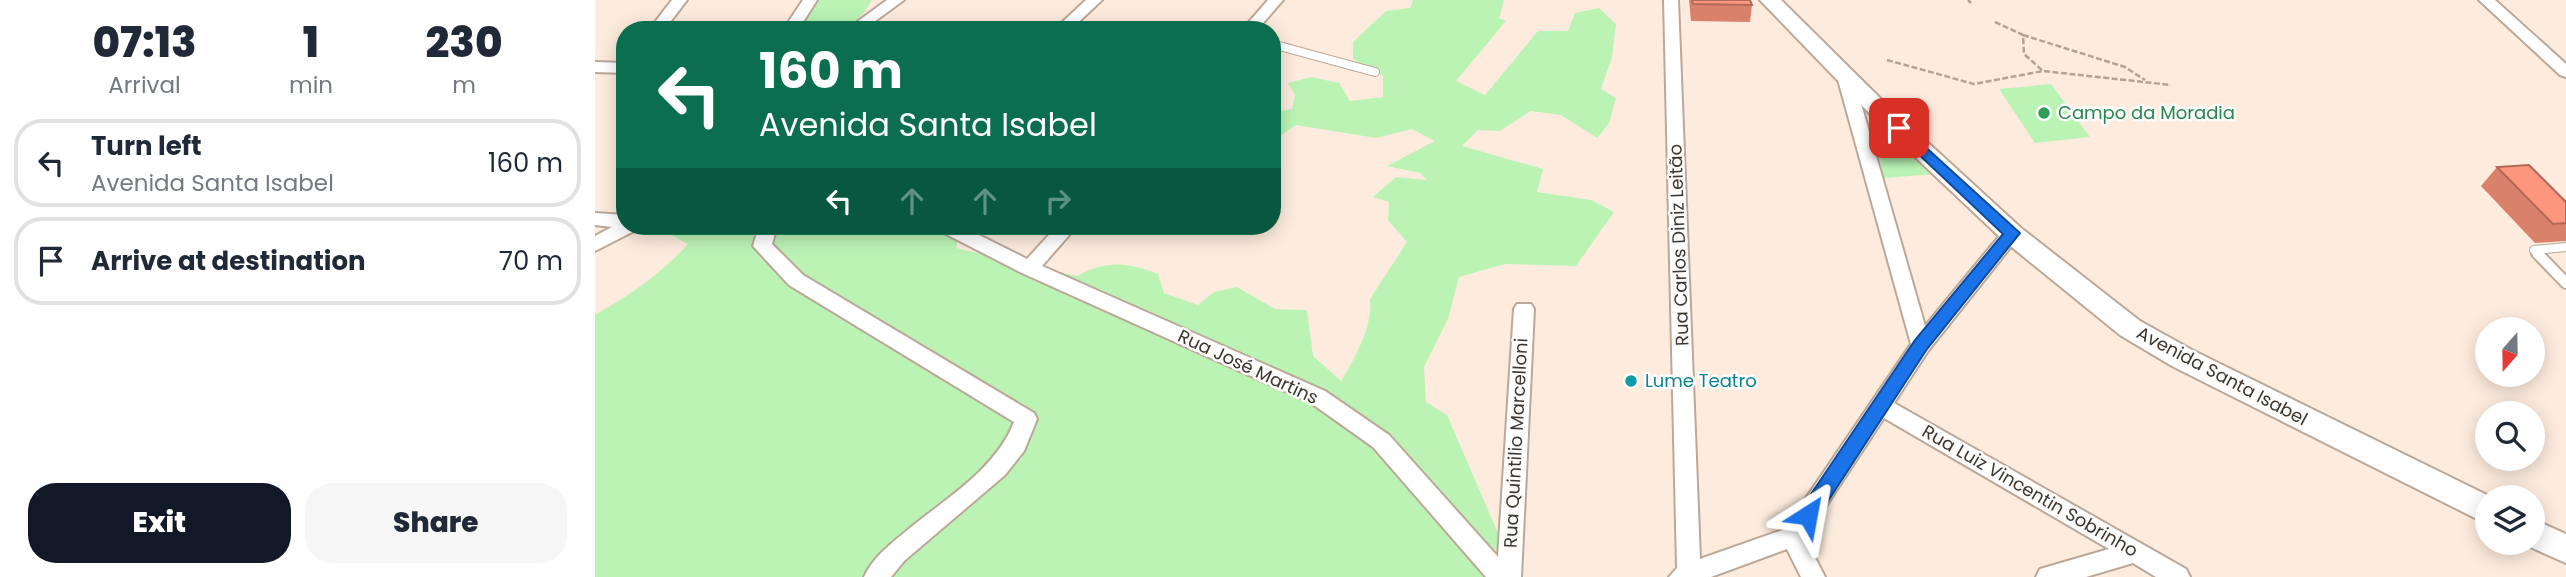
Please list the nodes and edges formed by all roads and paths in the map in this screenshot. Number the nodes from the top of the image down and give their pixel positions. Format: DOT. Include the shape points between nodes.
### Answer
graph roads {
  1 [pos="680,0"];
  2 [pos="810,0"];
  3 [pos="879,0"];
  4 [pos="897,0"];
  5 [pos="1095,0"];
  6 [pos="1276,0"];
  7 [pos="1671,0"];
  8 [pos="1770,0"];
  9 [pos="2486,0"];
  10 [pos="870,19"];
  11 [pos="663,21"];
  12 [pos="796,21"];
  13 [pos="867,21"];
  14 [pos="1071,21"];
  15 [pos="1257,21"];
  16 [pos="1995,22"];
  17 [pos="2023,36"];
  18 [pos="1281,46"];
  19 [pos="1887,60"];
  20 [pos="595,67"];
  21 [pos="616,68"];
  22 [pos="2043,71"];
  23 [pos="1375,72"];
  24 [pos="2566,72"];
  25 [pos="1845,76"];
  26 [pos="2148,82"];
  27 [pos="2171,85"];
  28 [pos="595,219"];
  29 [pos="616,220"];
  30 [pos="616,233"];
  31 [pos="2012,233"];
  32 [pos="765,235"];
  33 [pos="964,235"];
  34 [pos="1060,235"];
  35 [pos="595,244"];
  36 [pos="2566,247"];
  37 [pos="1029,268"];
  38 [pos="2566,284"];
  39 [pos="1524,309"];
  40 [pos="1921,345"];
  41 [pos="1881,406"];
  42 [pos="2475,504"];
  43 [pos="1793,537"];
  44 [pos="2545,539"];
  45 [pos="2566,549"];
  46 [pos="2136,552"];
  47 [pos="1685,576"];
  48 [pos="876,577"];
  49 [pos="1501,577"];
  50 [pos="1509,577"];
  51 [pos="1814,577"];
  52 [pos="2048,577"];
  53 [pos="2178,577"];
  1 -- 11 [label="street"];
  2 -- 12 [label="street"];
  3 -- 10 [label="street"];
  4 -- 10 [label="street"];
  5 -- 14 [label="street"];
  6 -- 15 [label="street"];
  7 -- 47 [label="street, Rua Carlos Diniz Leitão"];
  8 -- 25 [label="main road, Avenida Santa Isabel"];
  9 -- 24 [label="street"];
  10 -- 13 [label="street"];
  16 -- 17 [label="path"];
  17 -- 22 [label="path" via="2024,54"];
  17 -- 26 [label="path" via="2125,67"];
  18 -- 23 [label="lane"];
  19 -- 22 [label="path" via="1974,85"];
  20 -- 21 [label="street"];
  22 -- 26 [label="path"];
  25 -- 31 [label="main road, Avenida Santa Isabel"];
  25 -- 40 [label="street"];
  26 -- 27 [label="path"];
  28 -- 29 [label="street"];
  30 -- 35 [label="street"];
  31 -- 40 [label="street"];
  31 -- 42 [label="main road, Avenida Santa Isabel" via="2096,304 2141,334"];
  32 -- 48 [label="street" via="762,246 796,280 1026,419 1016,445 997,468 896,554"];
  33 -- 37 [label="street, Rua José Martins"];
  34 -- 37 [label="street"];
  36 -- 38 [label="lane" via="2534,250"];
  37 -- 49 [label="street, Rua José Martins" via="1318,397 1381,441"];
  39 -- 50 [label="street, Rua Quintilio Marcelloni"];
  40 -- 41 [label="street"];
  41 -- 43 [label="street"];
  41 -- 46 [label="street, Rua Luiz Vincentin Sobrinho"];
  43 -- 47 [label="street"];
  43 -- 51 [label="street"];
  44 -- 45 [label="main road"];
  46 -- 52 [label="street"];
  46 -- 53 [label="street, Rua Luiz Vincentin Sobrinho"];
}
